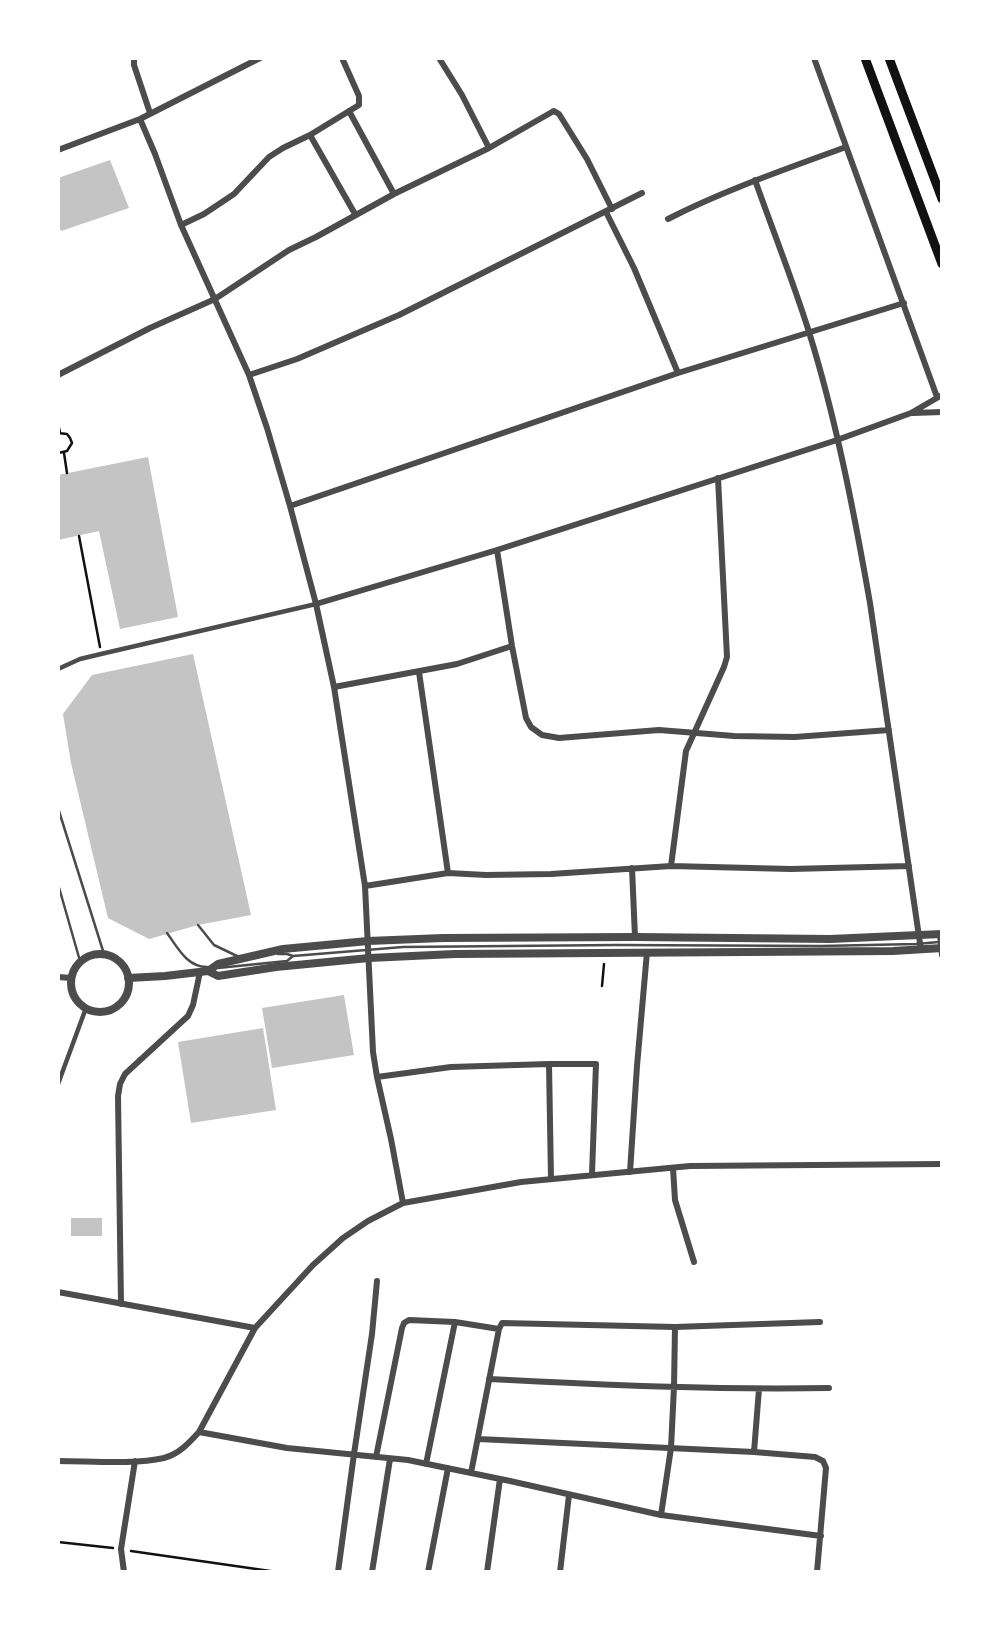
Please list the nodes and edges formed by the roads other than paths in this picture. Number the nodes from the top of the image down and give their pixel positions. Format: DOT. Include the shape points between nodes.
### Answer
graph roads {
  1 [pos="134,58"];
  2 [pos="260,58"];
  3 [pos="342,58"];
  4 [pos="439,58"];
  5 [pos="814,58"];
  6 [pos="865,58"];
  7 [pos="889,58"];
  8 [pos="349,111"];
  9 [pos="150,113"];
  10 [pos="140,119"];
  11 [pos="310,135"];
  12 [pos="846,147"];
  13 [pos="489,148"];
  14 [pos="58,150"];
  15 [pos="755,180"];
  16 [pos="642,193"];
  17 [pos="394,194"];
  18 [pos="942,199"];
  19 [pos="609,210"];
  20 [pos="355,214"];
  21 [pos="667,219"];
  22 [pos="181,225"];
  23 [pos="942,264"];
  24 [pos="215,299"];
  25 [pos="904,303"];
  26 [pos="809,332"];
  27 [pos="678,373"];
  28 [pos="58,375"];
  29 [pos="249,375"];
  30 [pos="940,396"];
  31 [pos="942,412"];
  32 [pos="911,413"];
  33 [pos="837,440"];
  34 [pos="718,478"];
  35 [pos="290,506"];
  36 [pos="496,550"];
  37 [pos="316,604"];
  38 [pos="512,646"];
  39 [pos="58,668"];
  40 [pos="419,672"];
  41 [pos="334,687"];
  42 [pos="889,730"];
  43 [pos="694,731"];
  44 [pos="58,808"];
  45 [pos="671,866"];
  46 [pos="909,866"];
  47 [pos="632,868"];
  48 [pos="448,873"];
  49 [pos="58,884"];
  50 [pos="365,887"];
  51 [pos="198,925"];
  52 [pos="167,933"];
  53 [pos="919,935"];
  54 [pos="635,937"];
  55 [pos="368,942"];
  56 [pos="942,944"];
  57 [pos="921,950"];
  58 [pos="647,952"];
  59 [pos="104,954"];
  60 [pos="293,956"];
  61 [pos="369,958"];
  62 [pos="80,961"];
  63 [pos="204,972"];
  64 [pos="58,977"];
  65 [pos="71,978"];
  66 [pos="128,978"];
  67 [pos="86,1008"];
  68 [pos="549,1064"];
  69 [pos="377,1077"];
  70 [pos="58,1084"];
  71 [pos="942,1164"];
  72 [pos="673,1168"];
  73 [pos="630,1172"];
  74 [pos="592,1174"];
  75 [pos="551,1179"];
  76 [pos="403,1203"];
  77 [pos="694,1262"];
  78 [pos="377,1281"];
  79 [pos="58,1292"];
  80 [pos="121,1304"];
  81 [pos="455,1322"];
  82 [pos="820,1322"];
  83 [pos="675,1327"];
  84 [pos="255,1328"];
  85 [pos="499,1329"];
  86 [pos="489,1379"];
  87 [pos="674,1387"];
  88 [pos="829,1388"];
  89 [pos="759,1389"];
  90 [pos="199,1432"];
  91 [pos="478,1439"];
  92 [pos="671,1448"];
  93 [pos="754,1452"];
  94 [pos="354,1454"];
  95 [pos="376,1457"];
  96 [pos="390,1459"];
  97 [pos="58,1461"];
  98 [pos="135,1461"];
  99 [pos="426,1464"];
  100 [pos="448,1468"];
  101 [pos="471,1473"];
  102 [pos="500,1479"];
  103 [pos="569,1495"];
  104 [pos="661,1515"];
  105 [pos="821,1536"];
  106 [pos="124,1572"];
  107 [pos="338,1572"];
  108 [pos="372,1572"];
  109 [pos="428,1572"];
  110 [pos="486,1572"];
  111 [pos="560,1572"];
  112 [pos="817,1572"];
  1 -- 9 [label="street"];
  2 -- 9 [label="street"];
  3 -- 8 [label="street" via="360,99"];
  4 -- 13 [label="street"];
  5 -- 12 [label="street"];
  6 -- 23 [label="main road"];
  7 -- 18 [label="main road"];
  8 -- 11 [label="street"];
  8 -- 17 [label="street"];
  9 -- 10 [label="street"];
  10 -- 14 [label="street"];
  10 -- 22 [label="street"];
  11 -- 20 [label="street"];
  11 -- 22 [label="street" via="269,157 234,194"];
  12 -- 15 [label="street"];
  12 -- 25 [label="street"];
  13 -- 17 [label="street"];
  13 -- 19 [label="street" via="557,112 587,159"];
  15 -- 21 [label="street"];
  15 -- 26 [label="street"];
  16 -- 19 [label="street"];
  17 -- 20 [label="street"];
  19 -- 27 [label="street"];
  19 -- 29 [label="street" via="399,315"];
  20 -- 24 [label="street"];
  22 -- 24 [label="street"];
  24 -- 28 [label="street"];
  24 -- 29 [label="street"];
  25 -- 26 [label="street"];
  25 -- 30 [label="street"];
  26 -- 27 [label="street"];
  26 -- 33 [label="street"];
  27 -- 35 [label="street"];
  29 -- 35 [label="street"];
  30 -- 32 [label="street"];
  31 -- 32 [label="street"];
  32 -- 33 [label="street"];
  33 -- 34 [label="street"];
  33 -- 42 [label="street" via="862,553"];
  34 -- 36 [label="street"];
  34 -- 43 [label="street" via="727,657"];
  35 -- 37 [label="street"];
  36 -- 37 [label="street"];
  36 -- 38 [label="street"];
  37 -- 39 [label="street" via="101,653"];
  37 -- 41 [label="street"];
  38 -- 40 [label="street"];
  38 -- 43 [label="street" via="526,718 542,735"];
  40 -- 41 [label="street"];
  40 -- 48 [label="street"];
  41 -- 50 [label="street"];
  42 -- 43 [label="street" via="795,737"];
  42 -- 46 [label="street"];
  43 -- 45 [label="street" via="686,751"];
  44 -- 59 [label="lane"];
  45 -- 46 [label="street"];
  45 -- 47 [label="street"];
  46 -- 53 [label="street"];
  47 -- 48 [label="street" via="486,876"];
  47 -- 54 [label="street"];
  48 -- 50 [label="street"];
  49 -- 62 [label="lane"];
  50 -- 55 [label="street"];
  51 -- 60 [label="lane" via="214,945 234,956"];
  52 -- 60 [label="lane" via="185,958 199,967 287,961"];
  53 -- 54 [label="street"];
  53 -- 56 [label="street"];
  53 -- 57 [label="street"];
  54 -- 55 [label="street"];
  55 -- 61 [label="street"];
  55 -- 63 [label="street" via="283,949 218,964"];
  56 -- 57 [label="street"];
  56 -- 60 [label="lane" via="403,947"];
  57 -- 58 [label="street"];
  58 -- 61 [label="street"];
  58 -- 73 [label="street"];
  59 -- 62 [label="street"];
  59 -- 66 [label="street" via="120,962"];
  61 -- 63 [label="street" via="218,976"];
  61 -- 69 [label="street"];
  62 -- 65 [label="street"];
  63 -- 66 [label="street"];
  63 -- 80 [label="street" via="188,1016 125,1074 120,1084"];
  64 -- 65 [label="street"];
  65 -- 67 [label="street" via="74,996"];
  66 -- 67 [label="street" via="125,996 112,1009"];
  67 -- 70 [label="street"];
  68 -- 69 [label="street" via="452,1067"];
  68 -- 74 [label="street" via="596,1064"];
  68 -- 75 [label="street"];
  69 -- 76 [label="street"];
  71 -- 72 [label="street"];
  72 -- 73 [label="street"];
  72 -- 77 [label="street" via="675,1200"];
  73 -- 74 [label="street"];
  74 -- 75 [label="street"];
  75 -- 76 [label="street"];
  76 -- 84 [label="street" via="343,1238"];
  78 -- 94 [label="street"];
  79 -- 80 [label="street"];
  80 -- 84 [label="street"];
  81 -- 85 [label="street"];
  81 -- 95 [label="street" via="410,1320 401,1328"];
  81 -- 99 [label="street"];
  82 -- 83 [label="street"];
  83 -- 85 [label="street" via="506,1322"];
  83 -- 87 [label="street"];
  84 -- 90 [label="street"];
  85 -- 86 [label="street"];
  86 -- 87 [label="street"];
  86 -- 91 [label="street"];
  87 -- 89 [label="street"];
  87 -- 92 [label="street"];
  88 -- 89 [label="street"];
  89 -- 93 [label="street"];
  90 -- 94 [label="street"];
  90 -- 98 [label="street" via="187,1446 165,1457"];
  91 -- 92 [label="street"];
  91 -- 101 [label="street"];
  92 -- 93 [label="street"];
  92 -- 104 [label="street"];
  93 -- 105 [label="street" via="823,1461"];
  94 -- 95 [label="street"];
  94 -- 107 [label="street"];
  95 -- 96 [label="street"];
  96 -- 99 [label="street"];
  96 -- 108 [label="street"];
  97 -- 98 [label="street"];
  98 -- 106 [label="street" via="121,1549"];
  99 -- 100 [label="street"];
  100 -- 101 [label="street"];
  100 -- 109 [label="street"];
  101 -- 102 [label="street"];
  102 -- 103 [label="street"];
  102 -- 110 [label="street"];
  103 -- 104 [label="street"];
  103 -- 111 [label="street"];
  104 -- 105 [label="street"];
  105 -- 112 [label="street"];
}
